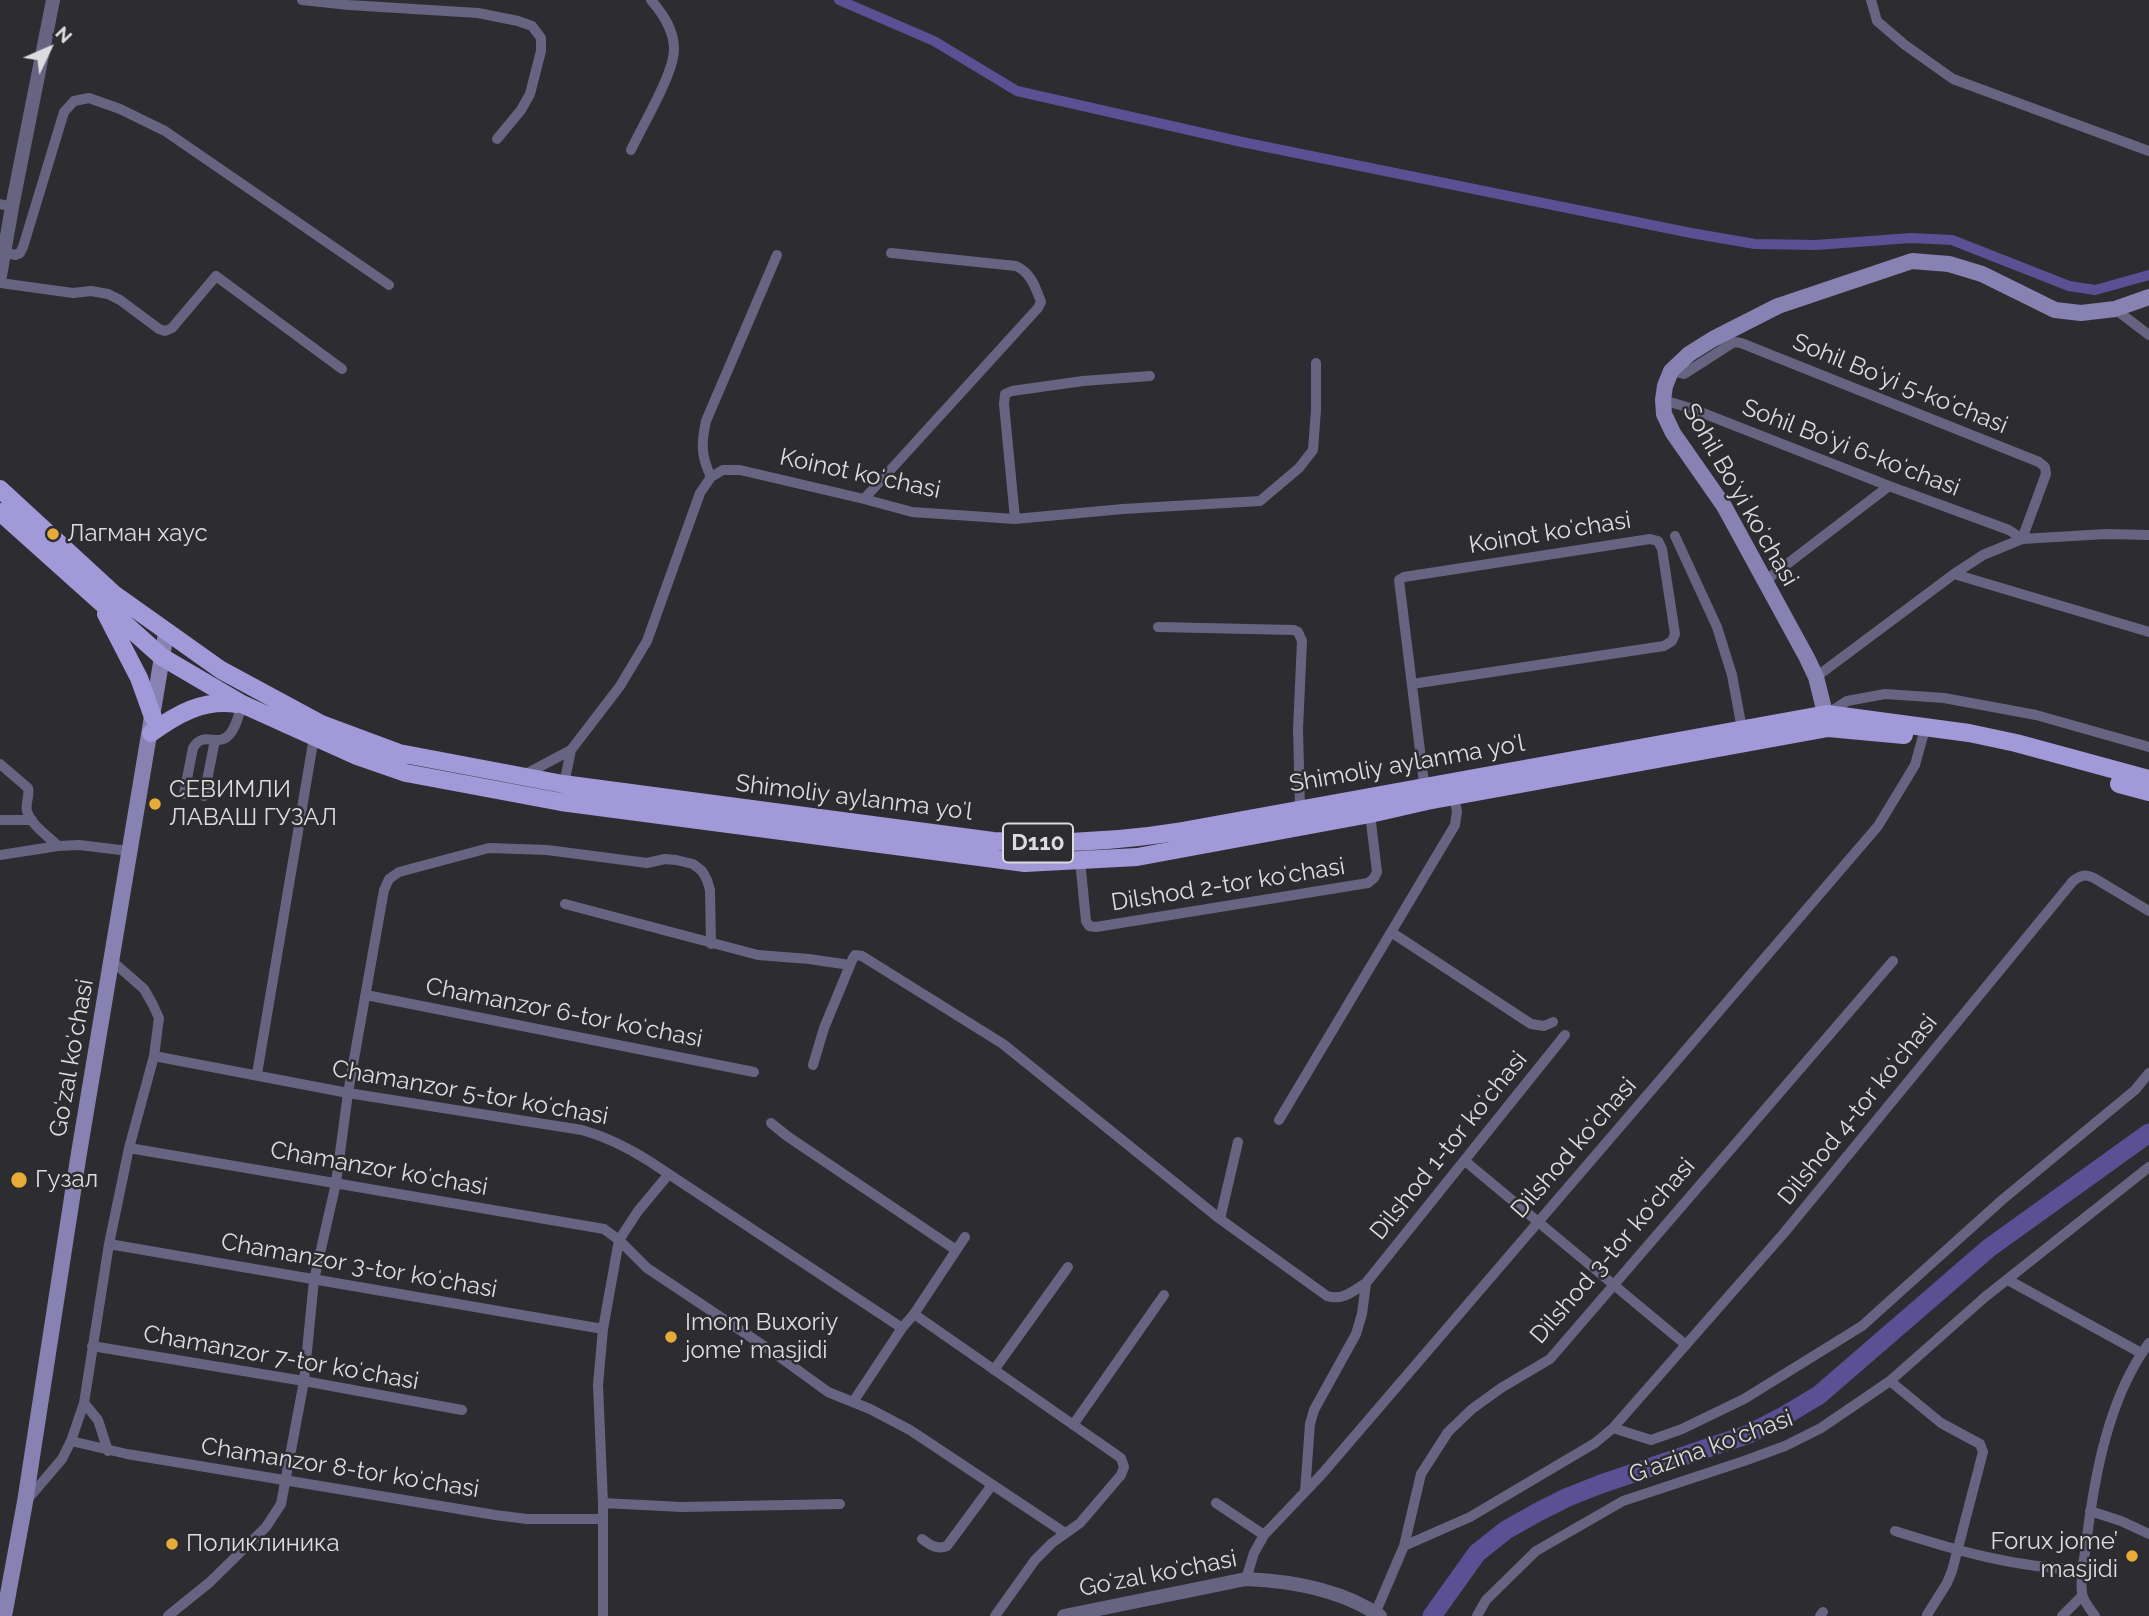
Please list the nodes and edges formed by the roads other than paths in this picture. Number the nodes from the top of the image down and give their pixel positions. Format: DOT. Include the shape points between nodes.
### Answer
graph roads {
  1 [pos="53,0"];
  2 [pos="302,0"];
  3 [pos="651,0"];
  4 [pos="1871,0"];
  5 [pos="498,139"];
  6 [pos="631,150"];
  7 [pos="2149,151"];
  8 [pos="6,206"];
  9 [pos="5,252"];
  10 [pos="891,253"];
  11 [pos="777,255"];
  12 [pos="0,276"];
  13 [pos="0,283"];
  14 [pos="388,285"];
  15 [pos="2149,297"];
  16 [pos="2115,309"];
  17 [pos="2149,335"];
  18 [pos="1315,363"];
  19 [pos="342,369"];
  20 [pos="1671,371"];
  21 [pos="1150,376"];
  22 [pos="1663,400"];
  23 [pos="711,477"];
  24 [pos="1889,486"];
  25 [pos="0,489"];
  26 [pos="864,499"];
  27 [pos="0,512"];
  28 [pos="1015,519"];
  29 [pos="2149,535"];
  30 [pos="1675,536"];
  31 [pos="2022,539"];
  32 [pos="1954,574"];
  33 [pos="1765,581"];
  34 [pos="102,604"];
  35 [pos="1157,627"];
  36 [pos="2149,632"];
  37 [pos="166,633"];
  38 [pos="162,657"];
  39 [pos="1816,677"];
  40 [pos="1412,684"];
  41 [pos="242,704"];
  42 [pos="1827,721"];
  43 [pos="152,725"];
  44 [pos="1742,729"];
  45 [pos="1923,736"];
  46 [pos="314,737"];
  47 [pos="215,740"];
  48 [pos="2149,747"];
  49 [pos="571,750"];
  50 [pos="0,764"];
  51 [pos="519,777"];
  52 [pos="2149,779"];
  53 [pos="2149,792"];
  54 [pos="562,793"];
  55 [pos="1426,793"];
  56 [pos="184,794"];
  57 [pos="204,796"];
  58 [pos="1454,796"];
  59 [pos="1300,809"];
  60 [pos="1370,814"];
  61 [pos="0,820"];
  62 [pos="32,820"];
  63 [pos="906,829"];
  64 [pos="58,846"];
  65 [pos="907,848"];
  66 [pos="129,851"];
  67 [pos="0,855"];
  68 [pos="1080,860"];
  69 [pos="565,904"];
  70 [pos="2149,911"];
  71 [pos="1391,932"];
  72 [pos="711,944"];
  73 [pos="112,961"];
  74 [pos="1893,961"];
  75 [pos="850,965"];
  76 [pos="366,995"];
  77 [pos="1553,1022"];
  78 [pos="1565,1035"];
  79 [pos="154,1056"];
  80 [pos="813,1065"];
  81 [pos="754,1072"];
  82 [pos="2149,1073"];
  83 [pos="257,1074"];
  84 [pos="348,1093"];
  85 [pos="1279,1120"];
  86 [pos="771,1123"];
  87 [pos="1238,1142"];
  88 [pos="129,1148"];
  89 [pos="1465,1161"];
  90 [pos="2149,1167"];
  91 [pos="668,1174"];
  92 [pos="336,1183"];
  93 [pos="1220,1219"];
  94 [pos="1539,1221"];
  95 [pos="965,1237"];
  96 [pos="619,1240"];
  97 [pos="109,1244"];
  98 [pos="956,1250"];
  99 [pos="1068,1267"];
  100 [pos="314,1280"];
  101 [pos="2008,1280"];
  102 [pos="1366,1283"];
  103 [pos="1614,1284"];
  104 [pos="1164,1296"];
  105 [pos="914,1314"];
  106 [pos="902,1328"];
  107 [pos="603,1329"];
  108 [pos="2149,1343"];
  109 [pos="1686,1345"];
  110 [pos="92,1346"];
  111 [pos="2141,1353"];
  112 [pos="994,1370"];
  113 [pos="304,1381"];
  114 [pos="1890,1381"];
  115 [pos="853,1402"];
  116 [pos="84,1403"];
  117 [pos="462,1410"];
  118 [pos="1073,1425"];
  119 [pos="1613,1428"];
  120 [pos="71,1441"];
  121 [pos="108,1451"];
  122 [pos="285,1479"];
  123 [pos="992,1485"];
  124 [pos="1305,1492"];
  125 [pos="25,1502"];
  126 [pos="603,1503"];
  127 [pos="1216,1503"];
  128 [pos="841,1504"];
  129 [pos="2090,1511"];
  130 [pos="603,1519"];
  131 [pos="1895,1531"];
  132 [pos="1065,1533"];
  133 [pos="2149,1534"];
  134 [pos="1264,1535"];
  135 [pos="922,1539"];
  136 [pos="1404,1546"];
  137 [pos="1958,1551"];
  138 [pos="2083,1570"];
  139 [pos="1246,1579"];
  140 [pos="2082,1595"];
  141 [pos="1377,1615"];
  142 [pos="1927,1615"];
  143 [pos="4,1616"];
  144 [pos="168,1616"];
  145 [pos="603,1616"];
  146 [pos="995,1616"];
  147 [pos="1064,1616"];
  148 [pos="1477,1616"];
  149 [pos="2062,1616"];
  150 [pos="2095,1616"];
  1 -- 8 [label="street"];
  2 -- 5 [label="street" via="478,13 531,26 541,38 541,51 530,94"];
  3 -- 6 [label="street" via="669,25 674,50"];
  4 -- 7 [label="street" via="1877,21 1953,79"];
  8 -- 9 [label="street"];
  9 -- 12 [label="street"];
  9 -- 14 [label="street" via="15,255 23,247 64,112 74,101 89,98 165,131"];
  10 -- 26 [label="street" via="1016,266 1035,284 1041,302"];
  11 -- 23 [label="street" via="705,421 701,444"];
  13 -- 19 [label="street" via="108,294 165,331 216,276"];
  15 -- 16 [label="main road"];
  16 -- 17 [label="street"];
  16 -- 20 [label="main road" via="2055,310 1982,274 1949,264 1912,261 1778,306 1713,339"];
  18 -- 28 [label="street, Koinot koʻchasi" via="1313,450 1260,501"];
  20 -- 22 [label="main road, Sohil Boʻyi koʻchasi"];
  20 -- 31 [label="street, Sohil Boʻyi 5-koʻchasi" via="1684,374 1734,342 1741,343 2039,462 2046,474"];
  21 -- 28 [label="street" via="1004,394"];
  22 -- 24 [label="street, Sohil Boʻyi 6-koʻchasi"];
  22 -- 33 [label="main road, Sohil Boʻyi koʻchasi" via="1673,433 1724,506"];
  23 -- 26 [label="street, Koinot koʻchasi" via="723,470 740,470"];
  23 -- 49 [label="street" via="700,492 647,641 620,686"];
  24 -- 31 [label="street, Sohil Boʻyi 6-koʻchasi" via="2009,530"];
  24 -- 33 [label="street"];
  25 -- 37 [label="main road, Shimoliy aylanma yoʻl / D110" via="114,594"];
  26 -- 28 [label="street, Koinot koʻchasi" via="912,512"];
  27 -- 34 [label="main road, Shimoliy aylanma yoʻl / D110"];
  29 -- 31 [label="street"];
  30 -- 44 [label="street" via="1717,627"];
  31 -- 32 [label="street" via="1983,555"];
  32 -- 36 [label="street"];
  32 -- 39 [label="street"];
  33 -- 39 [label="main road, Sohil Boʻyi koʻchasi"];
  34 -- 38 [label="main road, Shimoliy aylanma yoʻl / D110"];
  34 -- 43 [label="main road" via="139,678"];
  35 -- 59 [label="street" via="1298,632 1302,641"];
  37 -- 38 [label="main road, Goʻzal koʻchasi"];
  37 -- 51 [label="main road, Shimoliy aylanma yoʻl / D110" via="220,670 321,724 399,753"];
  38 -- 41 [label="main road, Shimoliy aylanma yoʻl / D110"];
  38 -- 43 [label="main road, Goʻzal koʻchasi"];
  39 -- 42 [label="main road, Sohil Boʻyi koʻchasi"];
  40 -- 40 [label="street, Koinot koʻchasi" via="1398,587 1404,577 1658,541 1675,634 1664,646"];
  40 -- 55 [label="street, Koinot koʻchasi"];
  41 -- 43 [label="main road" via="197,706"];
  41 -- 46 [label="main road, Shimoliy aylanma yoʻl / D110"];
  41 -- 47 [label="street" via="229,735"];
  42 -- 44 [label="main road, Shimoliy aylanma yoʻl / D110"];
  42 -- 45 [label="main road, Shimoliy aylanma yoʻl / D110"];
  42 -- 48 [label="street" via="1847,701 1885,694 1944,698 2036,715"];
  42 -- 52 [label="main road, Shimoliy aylanma yoʻl / D110" via="1969,733"];
  42 -- 58 [label="main road, Shimoliy aylanma yoʻl / D110"];
  43 -- 66 [label="main road, Goʻzal koʻchasi"];
  44 -- 55 [label="main road, Shimoliy aylanma yoʻl / D110"];
  45 -- 53 [label="main road, Shimoliy aylanma yoʻl / D110" via="2035,760"];
  45 -- 94 [label="street, Dilshod koʻchasi" via="1915,765 1878,826"];
  46 -- 54 [label="main road, Shimoliy aylanma yoʻl / D110" via="406,773"];
  46 -- 83 [label="street"];
  47 -- 56 [label="street" via="203,739 193,748"];
  47 -- 57 [label="street"];
  49 -- 51 [label="street"];
  49 -- 54 [label="street"];
  50 -- 62 [label="street" via="28,788 26,806"];
  51 -- 54 [label="main road, Shimoliy aylanma yoʻl / D110"];
  54 -- 63 [label="main road, Shimoliy aylanma yoʻl / D110"];
  54 -- 65 [label="main road, Shimoliy aylanma yoʻl / D110"];
  55 -- 58 [label="main road, Shimoliy aylanma yoʻl / D110"];
  55 -- 59 [label="main road, Shimoliy aylanma yoʻl / D110"];
  55 -- 60 [label="main road, Shimoliy aylanma yoʻl / D110"];
  58 -- 71 [label="street" via="1455,825"];
  59 -- 63 [label="main road, Shimoliy aylanma yoʻl / D110" via="1116,841 1038,843"];
  60 -- 68 [label="main road, Shimoliy aylanma yoʻl / D110" via="1137,858"];
  60 -- 68 [label="street, Dilshod 2-tor koʻchasi" via="1377,872 1367,883 1168,917 1089,926"];
  61 -- 62 [label="street"];
  62 -- 64 [label="street"];
  63 -- 65 [label="main road"];
  64 -- 66 [label="street"];
  64 -- 67 [label="street"];
  65 -- 68 [label="main road, Shimoliy aylanma yoʻl / D110" via="1025,863"];
  66 -- 73 [label="main road, Goʻzal koʻchasi"];
  69 -- 72 [label="street"];
  70 -- 109 [label="street, Dilshod 4-tor koʻchasi" via="2094,878 2085,875 2073,881 1784,1234"];
  71 -- 77 [label="street" via="1531,1024"];
  71 -- 85 [label="street"];
  72 -- 75 [label="street" via="758,956"];
  72 -- 76 [label="street" via="707,880 693,864 665,859 647,863 547,849 489,848 399,872 389,880"];
  73 -- 79 [label="street" via="144,989 159,1018"];
  73 -- 125 [label="main road, Goʻzal koʻchasi"];
  74 -- 103 [label="street, Dilshod 3-tor koʻchasi"];
  75 -- 80 [label="street"];
  75 -- 93 [label="street" via="855,955 862,956 1003,1044"];
  76 -- 81 [label="street, Chamanzor 6-tor koʻchasi"];
  76 -- 84 [label="street"];
  78 -- 89 [label="street, Dilshod 1-tor koʻchasi"];
  79 -- 83 [label="street, Chamanzor 5-tor koʻchasi"];
  79 -- 88 [label="street"];
  82 -- 119 [label="street" via="1862,1326 1744,1399 1682,1429 1651,1440"];
  83 -- 84 [label="street, Chamanzor 5-tor koʻchasi"];
  84 -- 91 [label="street, Chamanzor 5-tor koʻchasi" via="582,1130 624,1145"];
  84 -- 92 [label="street"];
  86 -- 98 [label="street"];
  87 -- 93 [label="street"];
  88 -- 92 [label="street, Chamanzor koʻchasi"];
  88 -- 97 [label="street"];
  89 -- 94 [label="street"];
  89 -- 102 [label="street, Dilshod 1-tor koʻchasi"];
  90 -- 101 [label="street, G'azina ko'chasi"];
  91 -- 96 [label="street"];
  91 -- 106 [label="street, Chamanzor 5-tor koʻchasi"];
  92 -- 96 [label="street, Chamanzor koʻchasi" via="604,1229"];
  92 -- 100 [label="street"];
  93 -- 102 [label="street" via="1327,1296 1343,1297"];
  94 -- 103 [label="street"];
  94 -- 124 [label="street, Dilshod koʻchasi"];
  95 -- 98 [label="street"];
  96 -- 107 [label="street"];
  96 -- 115 [label="street, Chamanzor koʻchasi" via="647,1268 828,1392"];
  97 -- 100 [label="street, Chamanzor 3-tor koʻchasi"];
  97 -- 110 [label="street"];
  98 -- 105 [label="street"];
  99 -- 112 [label="street"];
  100 -- 107 [label="street, Chamanzor 3-tor koʻchasi"];
  100 -- 113 [label="street"];
  101 -- 111 [label="street"];
  101 -- 114 [label="street, G'azina ko'chasi"];
  102 -- 124 [label="street" via="1356,1334 1314,1410"];
  103 -- 109 [label="street"];
  103 -- 136 [label="street, Dilshod 3-tor koʻchasi" via="1550,1359 1501,1388 1448,1432 1421,1474"];
  104 -- 118 [label="street"];
  105 -- 106 [label="street"];
  105 -- 112 [label="street"];
  106 -- 115 [label="street"];
  107 -- 126 [label="street" via="598,1385"];
  108 -- 111 [label="street"];
  109 -- 119 [label="street, Dilshod 4-tor koʻchasi"];
  110 -- 113 [label="street, Chamanzor 7-tor koʻchasi"];
  110 -- 116 [label="street"];
  111 -- 129 [label="street" via="2111,1416"];
  112 -- 118 [label="street"];
  113 -- 117 [label="street, Chamanzor 7-tor koʻchasi"];
  113 -- 122 [label="street"];
  114 -- 137 [label="street" via="1941,1423 1980,1444 1983,1452"];
  114 -- 148 [label="street, G'azina ko'chasi" via="1822,1428 1785,1446 1623,1501 1536,1551 1486,1600"];
  115 -- 123 [label="street, Chamanzor koʻchasi" via="911,1430"];
  116 -- 120 [label="street"];
  116 -- 121 [label="street" via="98,1420"];
  118 -- 132 [label="street" via="1121,1458 1124,1467 1080,1523"];
  119 -- 136 [label="street, Dilshod 4-tor koʻchasi" via="1470,1517"];
  120 -- 121 [label="street, Chamanzor 8-tor koʻchasi"];
  120 -- 125 [label="street" via="62,1459"];
  121 -- 122 [label="street, Chamanzor 8-tor koʻchasi"];
  122 -- 130 [label="street, Chamanzor 8-tor koʻchasi" via="527,1519"];
  122 -- 144 [label="street" via="281,1504 266,1527"];
  123 -- 132 [label="street, Chamanzor koʻchasi"];
  123 -- 135 [label="street" via="947,1546 936,1547"];
  124 -- 134 [label="street, Dilshod koʻchasi"];
  125 -- 143 [label="main road, Goʻzal koʻchasi"];
  126 -- 128 [label="street" via="682,1507"];
  126 -- 130 [label="street"];
  127 -- 134 [label="street"];
  129 -- 133 [label="street"];
  129 -- 138 [label="street"];
  130 -- 145 [label="street"];
  131 -- 137 [label="street"];
  132 -- 146 [label="street" via="1035,1560"];
  134 -- 139 [label="street, Dilshod koʻchasi"];
  136 -- 141 [label="street, Dilshod 3-tor koʻchasi"];
  137 -- 138 [label="street" via="2021,1565"];
  137 -- 142 [label="street" via="1947,1583"];
  138 -- 140 [label="street"];
  139 -- 141 [label="street, Goʻzal koʻchasi" via="1311,1587"];
  139 -- 147 [label="street, Goʻzal koʻchasi"];
  140 -- 149 [label="street"];
  140 -- 150 [label="street"];
}
